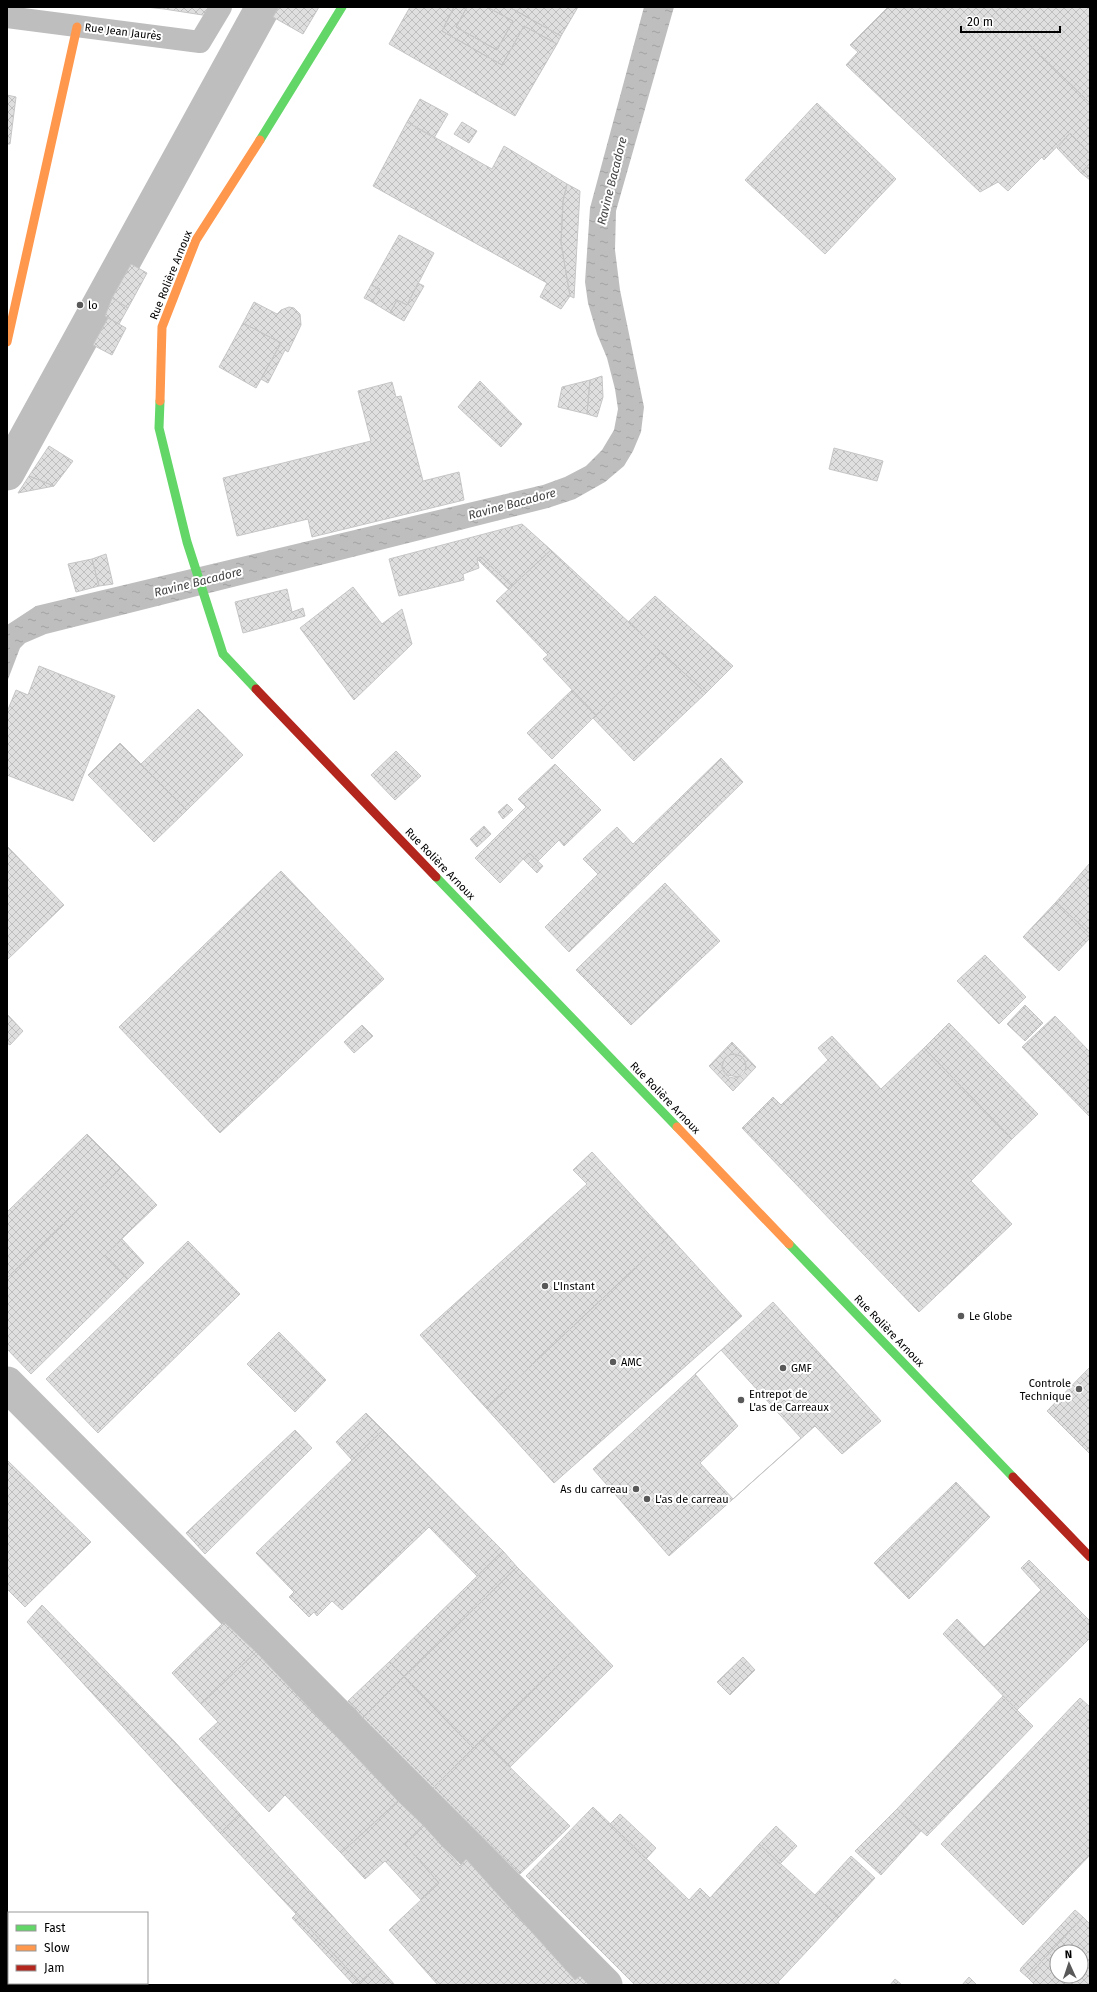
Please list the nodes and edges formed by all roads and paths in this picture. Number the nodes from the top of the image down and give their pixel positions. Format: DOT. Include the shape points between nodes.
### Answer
graph roads {
  1 [pos="221,7"];
  2 [pos="342,7"];
  3 [pos="7,17"];
  4 [pos="77,27"];
  5 [pos="7,342"];
  6 [pos="1090,1557"];
  1 -- 4 [label="street, Rue Jean Jaurès" via="200,42"];
  2 -- 6 [label="street, Rue Rolière Arnoux" via="196,240 162,327 158,428 187,542 224,654"];
  3 -- 4 [label="street, Rue Jean Jaurès"];
  4 -- 5 [label="street"];
}
